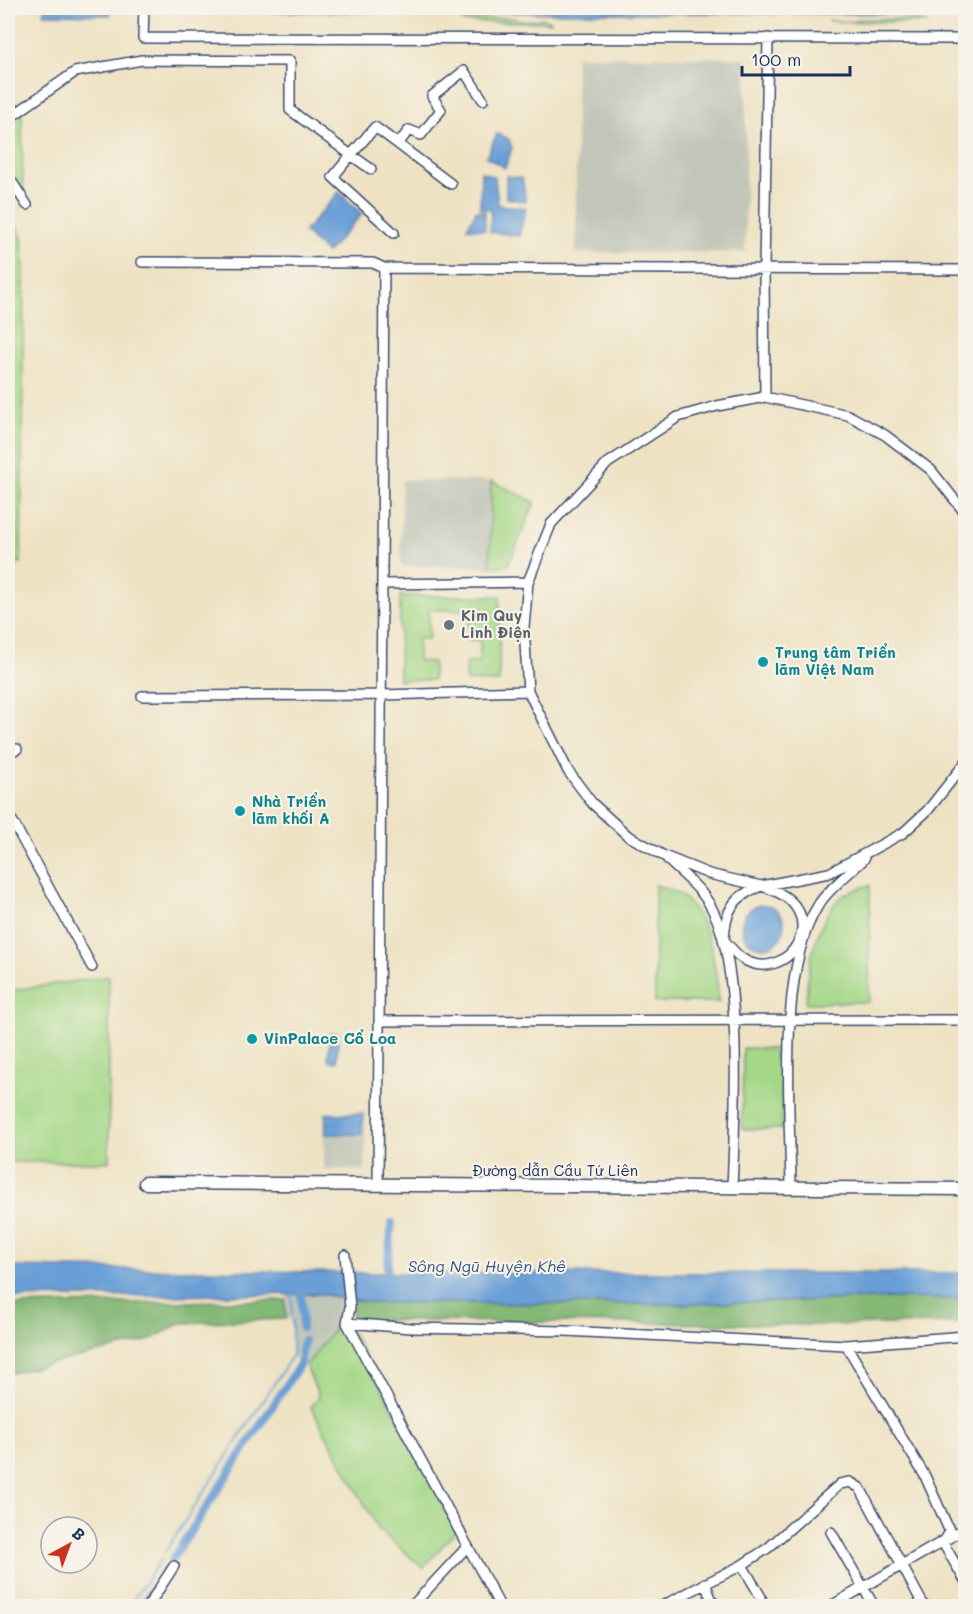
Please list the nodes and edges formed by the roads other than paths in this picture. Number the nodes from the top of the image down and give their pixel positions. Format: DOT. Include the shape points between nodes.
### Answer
graph roads {
  1 [pos="144,8"];
  2 [pos="768,38"];
  3 [pos="966,39"];
  4 [pos="483,100"];
  5 [pos="8,119"];
  6 [pos="398,144"];
  7 [pos="351,155"];
  8 [pos="371,169"];
  9 [pos="8,177"];
  10 [pos="451,184"];
  11 [pos="27,205"];
  12 [pos="394,233"];
  13 [pos="142,262"];
  14 [pos="384,268"];
  15 [pos="764,269"];
  16 [pos="966,270"];
  17 [pos="765,397"];
  18 [pos="966,513"];
  19 [pos="528,582"];
  20 [pos="382,584"];
  21 [pos="528,691"];
  22 [pos="382,695"];
  23 [pos="142,696"];
  24 [pos="966,762"];
  25 [pos="8,813"];
  26 [pos="870,853"];
  27 [pos="664,856"];
  28 [pos="761,886"];
  29 [pos="724,940"];
  30 [pos="801,940"];
  31 [pos="92,967"];
  32 [pos="966,1020"];
  33 [pos="379,1021"];
  34 [pos="735,1021"];
  35 [pos="789,1021"];
  36 [pos="145,1183"];
  37 [pos="378,1185"];
  38 [pos="732,1187"];
  39 [pos="791,1187"];
  40 [pos="966,1189"];
  41 [pos="345,1255"];
  42 [pos="347,1323"];
  43 [pos="966,1336"];
  44 [pos="846,1345"];
  45 [pos="966,1528"];
  46 [pos="831,1532"];
  47 [pos="943,1543"];
  48 [pos="466,1548"];
  49 [pos="742,1565"];
  50 [pos="900,1565"];
  51 [pos="174,1566"];
  52 [pos="966,1582"];
  53 [pos="705,1583"];
  54 [pos="861,1587"];
  55 [pos="761,1597"];
  56 [pos="148,1606"];
  57 [pos="412,1606"];
  58 [pos="500,1606"];
  59 [pos="662,1606"];
  60 [pos="714,1606"];
  61 [pos="831,1606"];
  62 [pos="874,1606"];
  63 [pos="924,1606"];
  1 -- 2 [label="street" via="144,38"];
  2 -- 3 [label="street"];
  2 -- 15 [label="street"];
  4 -- 6 [label="street" via="464,71 432,96 441,111 421,135 409,130"];
  5 -- 7 [label="street" via="75,72 142,60 290,62 290,110"];
  6 -- 7 [label="street" via="375,127"];
  6 -- 10 [label="street"];
  7 -- 8 [label="street"];
  7 -- 12 [label="street" via="333,177"];
  9 -- 11 [label="street"];
  13 -- 14 [label="street" via="373,263"];
  14 -- 15 [label="street"];
  14 -- 20 [label="street"];
  15 -- 16 [label="street"];
  15 -- 17 [label="street"];
  17 -- 18 [label="street" via="848,415 885,435 931,470"];
  17 -- 19 [label="street" via="678,417 608,464 550,524"];
  19 -- 20 [label="street"];
  19 -- 21 [label="street" via="524,627"];
  20 -- 22 [label="street"];
  21 -- 22 [label="street"];
  21 -- 27 [label="street" via="568,771 592,803 627,835"];
  22 -- 23 [label="street"];
  22 -- 33 [label="street"];
  24 -- 26 [label="street" via="928,810 903,833"];
  25 -- 31 [label="street"];
  26 -- 28 [label="street" via="829,873"];
  26 -- 30 [label="street" via="819,903"];
  27 -- 28 [label="street" via="710,874"];
  27 -- 29 [label="street" via="707,899"];
  28 -- 29 [label="street" via="742,894 733,903 727,914"];
  28 -- 30 [label="street" via="777,890 795,904 801,915"];
  29 -- 30 [label="street" via="741,957 763,965 786,958"];
  29 -- 34 [label="street"];
  30 -- 35 [label="street"];
  32 -- 35 [label="street"];
  33 -- 34 [label="street"];
  33 -- 37 [label="street"];
  34 -- 35 [label="street"];
  34 -- 38 [label="street"];
  35 -- 39 [label="street"];
  36 -- 37 [label="main road, Đường dẫn Cầu Tứ Liên"];
  37 -- 38 [label="main road, Đường dẫn Cầu Tứ Liên"];
  38 -- 39 [label="main road, Đường dẫn Cầu Tứ Liên"];
  39 -- 40 [label="main road, Đường dẫn Cầu Tứ Liên"];
  41 -- 42 [label="street" via="350,1307"];
  42 -- 44 [label="street" via="411,1329 565,1331"];
  42 -- 48 [label="street"];
  43 -- 44 [label="street"];
  44 -- 47 [label="street" via="925,1476 950,1532"];
  45 -- 47 [label="street"];
  46 -- 54 [label="street"];
  47 -- 50 [label="street"];
  47 -- 52 [label="street"];
  48 -- 57 [label="street"];
  48 -- 58 [label="street"];
  49 -- 50 [label="street" via="777,1541 840,1484 850,1482 860,1488"];
  49 -- 53 [label="street"];
  49 -- 55 [label="street"];
  50 -- 54 [label="street"];
  50 -- 63 [label="street"];
  51 -- 56 [label="street"];
  53 -- 59 [label="street"];
  53 -- 60 [label="street"];
  54 -- 61 [label="street"];
  54 -- 62 [label="street"];
}
